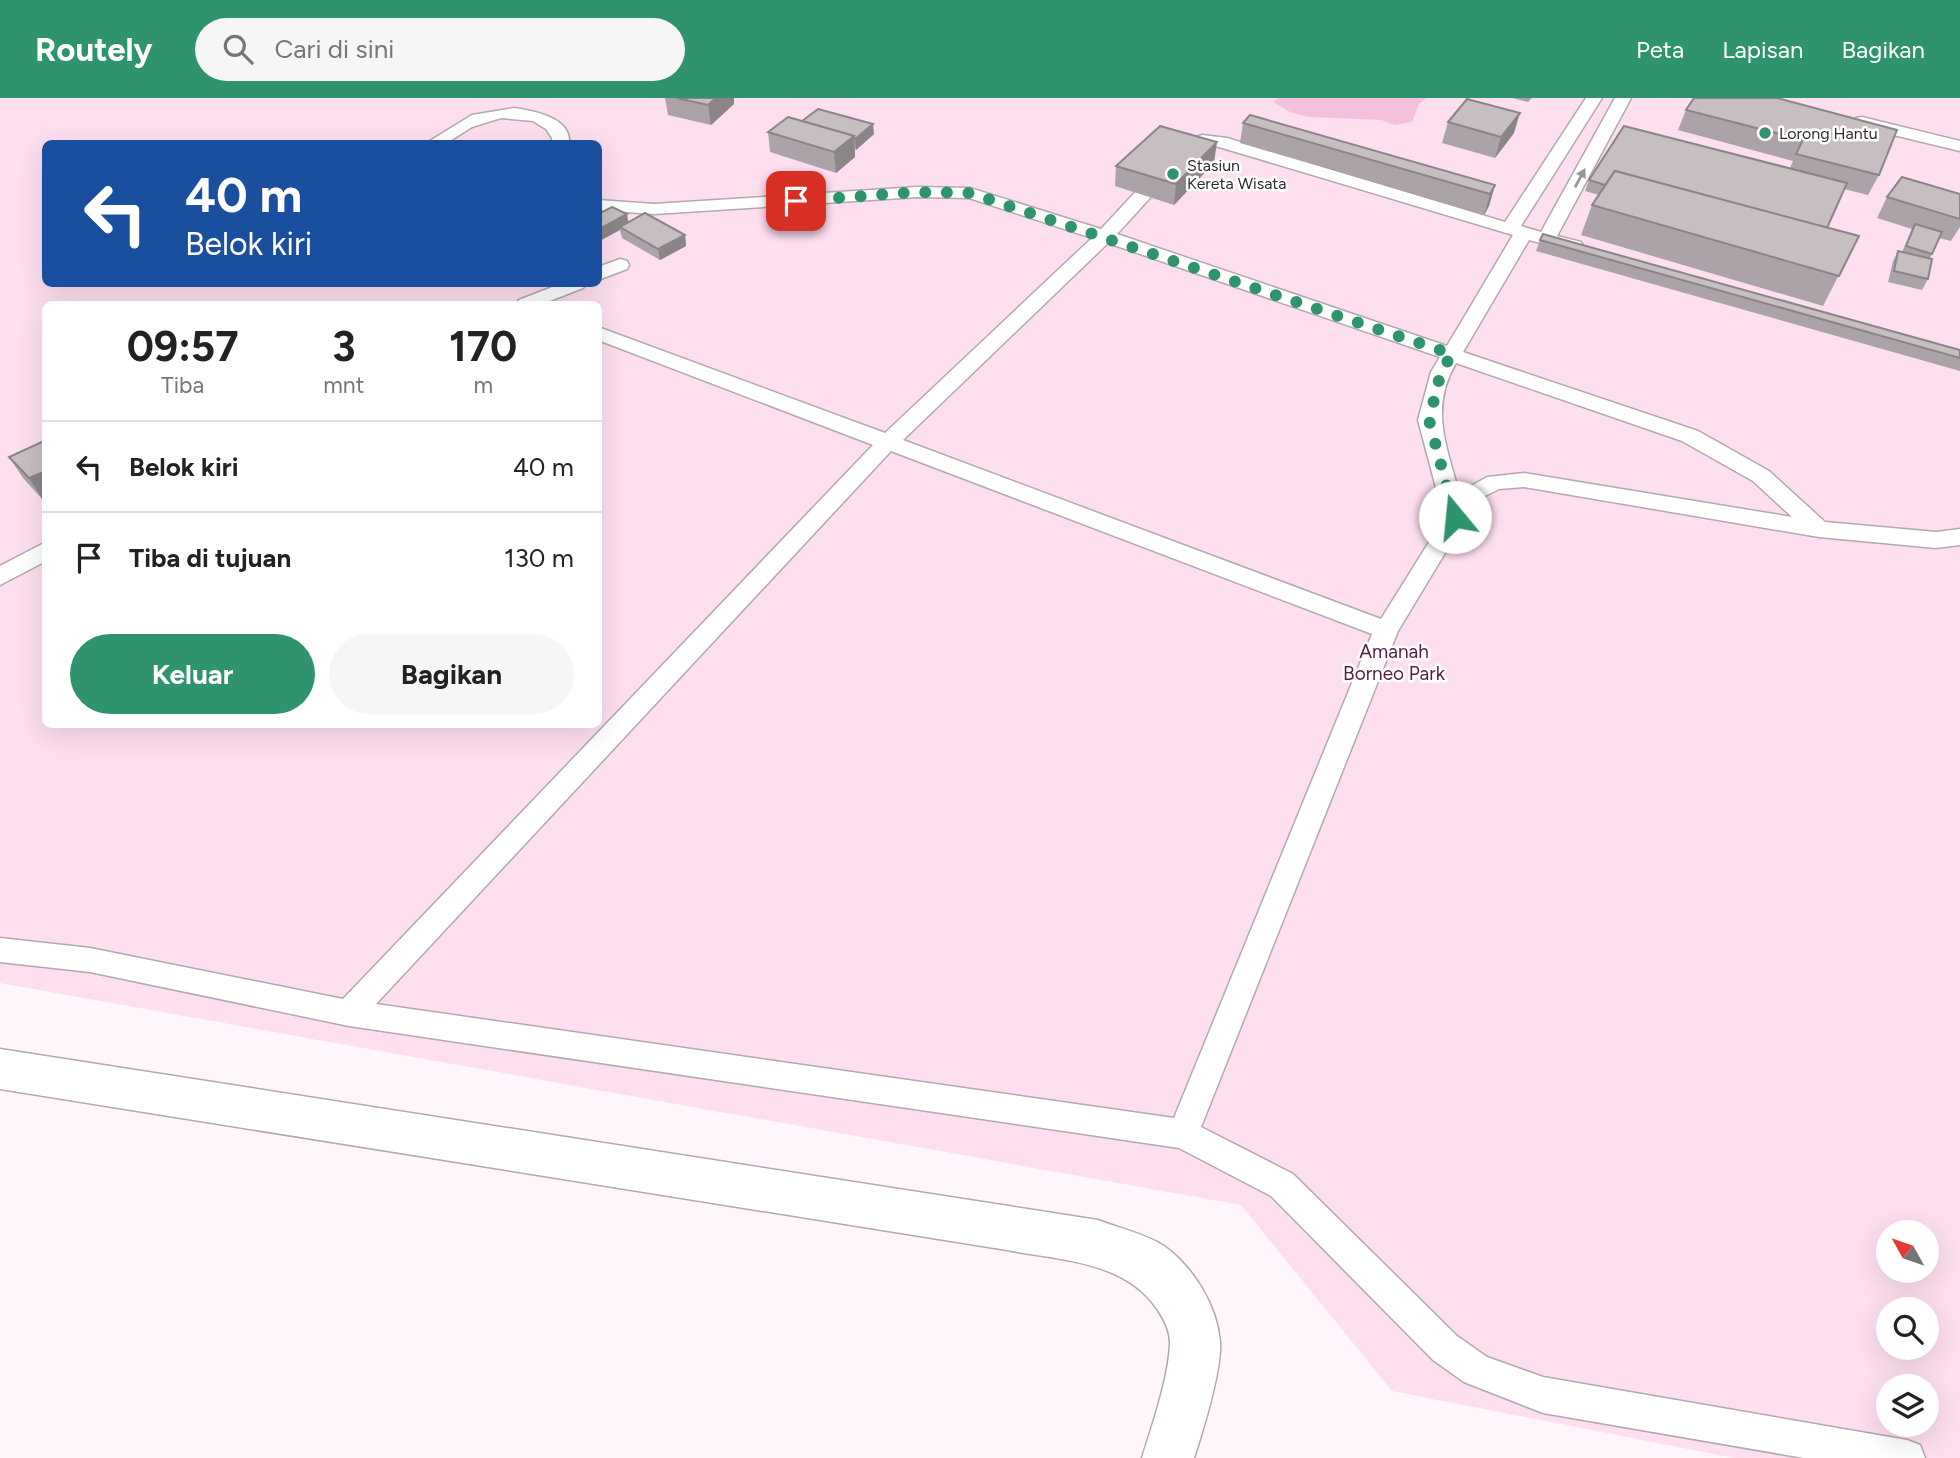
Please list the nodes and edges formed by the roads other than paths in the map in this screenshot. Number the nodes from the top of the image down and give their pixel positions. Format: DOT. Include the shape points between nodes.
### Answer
graph roads {
  1 [pos="1594,98"];
  2 [pos="1623,98"];
  3 [pos="1843,117"];
  4 [pos="440,140"];
  5 [pos="561,140"];
  6 [pos="1960,146"];
  7 [pos="602,205"];
  8 [pos="1517,231"];
  9 [pos="1105,236"];
  10 [pos="1547,238"];
  11 [pos="1587,250"];
  12 [pos="620,265"];
  13 [pos="602,272"];
  14 [pos="568,287"];
  15 [pos="533,301"];
  16 [pos="602,335"];
  17 [pos="1452,354"];
  18 [pos="887,443"];
  19 [pos="1455,517"];
  20 [pos="1818,529"];
  21 [pos="1960,537"];
  22 [pos="42,552"];
  23 [pos="0,577"];
  24 [pos="1386,631"];
  25 [pos="0,950"];
  26 [pos="349,1013"];
  27 [pos="0,1069"];
  28 [pos="1183,1134"];
  29 [pos="1168,1458"];
  30 [pos="1907,1458"];
  1 -- 8 [label="lane"];
  10 -- 2 [label="lane, one-way"];
  3 -- 6 [label="lane"];
  4 -- 5 [label="lane" via="487,113 509,110 554,125"];
  7 -- 9 [label="lane" via="654,209 917,192 970,193"];
  8 -- 9 [label="lane" via="1210,140 1186,148"];
  8 -- 10 [label="lane"];
  8 -- 17 [label="lane"];
  9 -- 17 [label="lane"];
  9 -- 18 [label="lane"];
  10 -- 11 [label="lane"];
  12 -- 13 [label="lane"];
  14 -- 15 [label="lane"];
  16 -- 18 [label="lane"];
  17 -- 19 [label="lane" via="1441,372 1429,420"];
  17 -- 20 [label="lane" via="1690,436 1761,476"];
  18 -- 24 [label="lane"];
  18 -- 26 [label="lane"];
  19 -- 20 [label="lane" via="1469,495 1495,482 1524,480"];
  19 -- 24 [label="lane"];
  20 -- 21 [label="lane" via="1936,540"];
  22 -- 23 [label="lane"];
  24 -- 28 [label="lane"];
  25 -- 26 [label="lane" via="90,960"];
  26 -- 28 [label="lane"];
  27 -- 29 [label="street" via="1098,1244 1145,1262 1169,1284 1189,1313 1195,1343"];
  28 -- 30 [label="lane" via="1282,1185 1445,1348 1476,1370 1543,1395"];
}
